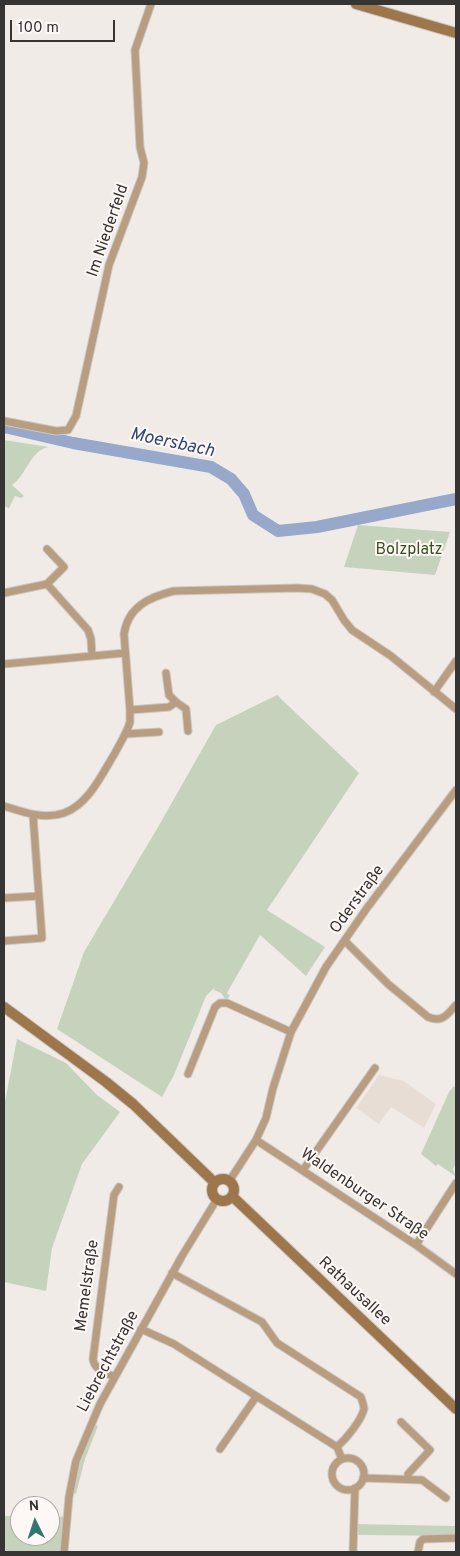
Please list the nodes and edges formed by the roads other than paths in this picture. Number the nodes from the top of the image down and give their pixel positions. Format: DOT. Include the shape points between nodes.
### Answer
graph roads {
  1 [pos="151,4"];
  2 [pos="356,4"];
  3 [pos="456,33"];
  4 [pos="4,421"];
  5 [pos="48,548"];
  6 [pos="47,584"];
  7 [pos="4,594"];
  8 [pos="125,653"];
  9 [pos="92,656"];
  10 [pos="456,661"];
  11 [pos="4,664"];
  12 [pos="166,673"];
  13 [pos="434,692"];
  14 [pos="176,702"];
  15 [pos="456,709"];
  16 [pos="130,710"];
  17 [pos="188,731"];
  18 [pos="159,732"];
  19 [pos="125,734"];
  20 [pos="456,790"];
  21 [pos="450,799"];
  22 [pos="456,804"];
  23 [pos="4,806"];
  24 [pos="33,815"];
  25 [pos="39,896"];
  26 [pos="4,898"];
  27 [pos="4,941"];
  28 [pos="345,941"];
  29 [pos="456,1005"];
  30 [pos="4,1007"];
  31 [pos="291,1032"];
  32 [pos="375,1068"];
  33 [pos="188,1074"];
  34 [pos="256,1140"];
  35 [pos="304,1170"];
  36 [pos="230,1180"];
  37 [pos="214,1182"];
  38 [pos="456,1183"];
  39 [pos="119,1187"];
  40 [pos="232,1196"];
  41 [pos="217,1199"];
  42 [pos="416,1245"];
  43 [pos="172,1273"];
  44 [pos="456,1274"];
  45 [pos="140,1329"];
  46 [pos="115,1377"];
  47 [pos="256,1397"];
  48 [pos="456,1409"];
  49 [pos="401,1422"];
  50 [pos="337,1447"];
  51 [pos="220,1449"];
  52 [pos="342,1459"];
  53 [pos="363,1478"];
  54 [pos="408,1479"];
  55 [pos="355,1488"];
  56 [pos="446,1498"];
  57 [pos="456,1538"];
  58 [pos="64,1552"];
  59 [pos="352,1552"];
  60 [pos="418,1552"];
  1 -- 4 [label="street, Im Niederfeld" via="135,50 140,147 144,163 142,177 109,265 76,416 68,430 56,431"];
  2 -- 3 [label="street"];
  5 -- 6 [label="street" via="64,567"];
  6 -- 7 [label="street"];
  6 -- 9 [label="street" via="88,630"];
  8 -- 9 [label="street"];
  8 -- 13 [label="street" via="125,623 146,600 158,595 174,591 312,589 332,600 352,630 391,656"];
  8 -- 16 [label="street"];
  9 -- 11 [label="street"];
  10 -- 13 [label="street"];
  12 -- 14 [label="street" via="168,695"];
  13 -- 15 [label="street"];
  14 -- 16 [label="street" via="169,707"];
  14 -- 17 [label="street" via="186,709"];
  16 -- 19 [label="street"];
  18 -- 19 [label="street"];
  19 -- 24 [label="street" via="100,780 74,808 63,813"];
  20 -- 21 [label="street, Oderstraße"];
  21 -- 22 [label="street"];
  21 -- 28 [label="street, Oderstraße"];
  23 -- 24 [label="street"];
  24 -- 25 [label="street"];
  25 -- 26 [label="street"];
  25 -- 27 [label="street" via="42,938"];
  28 -- 29 [label="street" via="388,984 428,1017 440,1020"];
  28 -- 31 [label="street, Oderstraße" via="326,967"];
  30 -- 37 [label="street" via="113,1087"];
  31 -- 33 [label="street" via="227,1003 220,1004 215,1007"];
  31 -- 34 [label="street, Oderstraße" via="266,1118"];
  32 -- 35 [label="street"];
  34 -- 35 [label="street, Waldenburger Straße"];
  34 -- 36 [label="street, Oderstraße"];
  35 -- 42 [label="street, Waldenburger Straße"];
  36 -- 37 [label="street" via="224,1178"];
  36 -- 40 [label="street" via="234,1188"];
  37 -- 41 [label="street" via="212,1190"];
  38 -- 42 [label="street"];
  39 -- 46 [label="street, Memelstraße" via="114,1195 93,1359 93,1364"];
  40 -- 41 [label="street" via="225,1201"];
  40 -- 48 [label="street, Rathausallee"];
  41 -- 43 [label="street, Liebrechtstraße"];
  42 -- 44 [label="street, Waldenburger Straße"];
  43 -- 45 [label="street, Liebrechtstraße"];
  43 -- 50 [label="street" via="262,1322 277,1343 361,1397 364,1410 348,1437"];
  45 -- 46 [label="street, Liebrechtstraße"];
  45 -- 47 [label="street" via="174,1344"];
  46 -- 58 [label="street, Liebrechtstraße" via="76,1461"];
  47 -- 50 [label="street"];
  47 -- 51 [label="street"];
  49 -- 54 [label="street" via="430,1450 408,1474"];
  50 -- 52 [label="street"];
  52 -- 53 [label="street" via="358,1462 362,1466"];
  52 -- 55 [label="street" via="334,1466 333,1481 345,1490"];
  53 -- 54 [label="street"];
  53 -- 55 [label="street"];
  54 -- 56 [label="street" via="422,1480"];
  55 -- 59 [label="street"];
  57 -- 60 [label="street" via="423,1539"];
}
